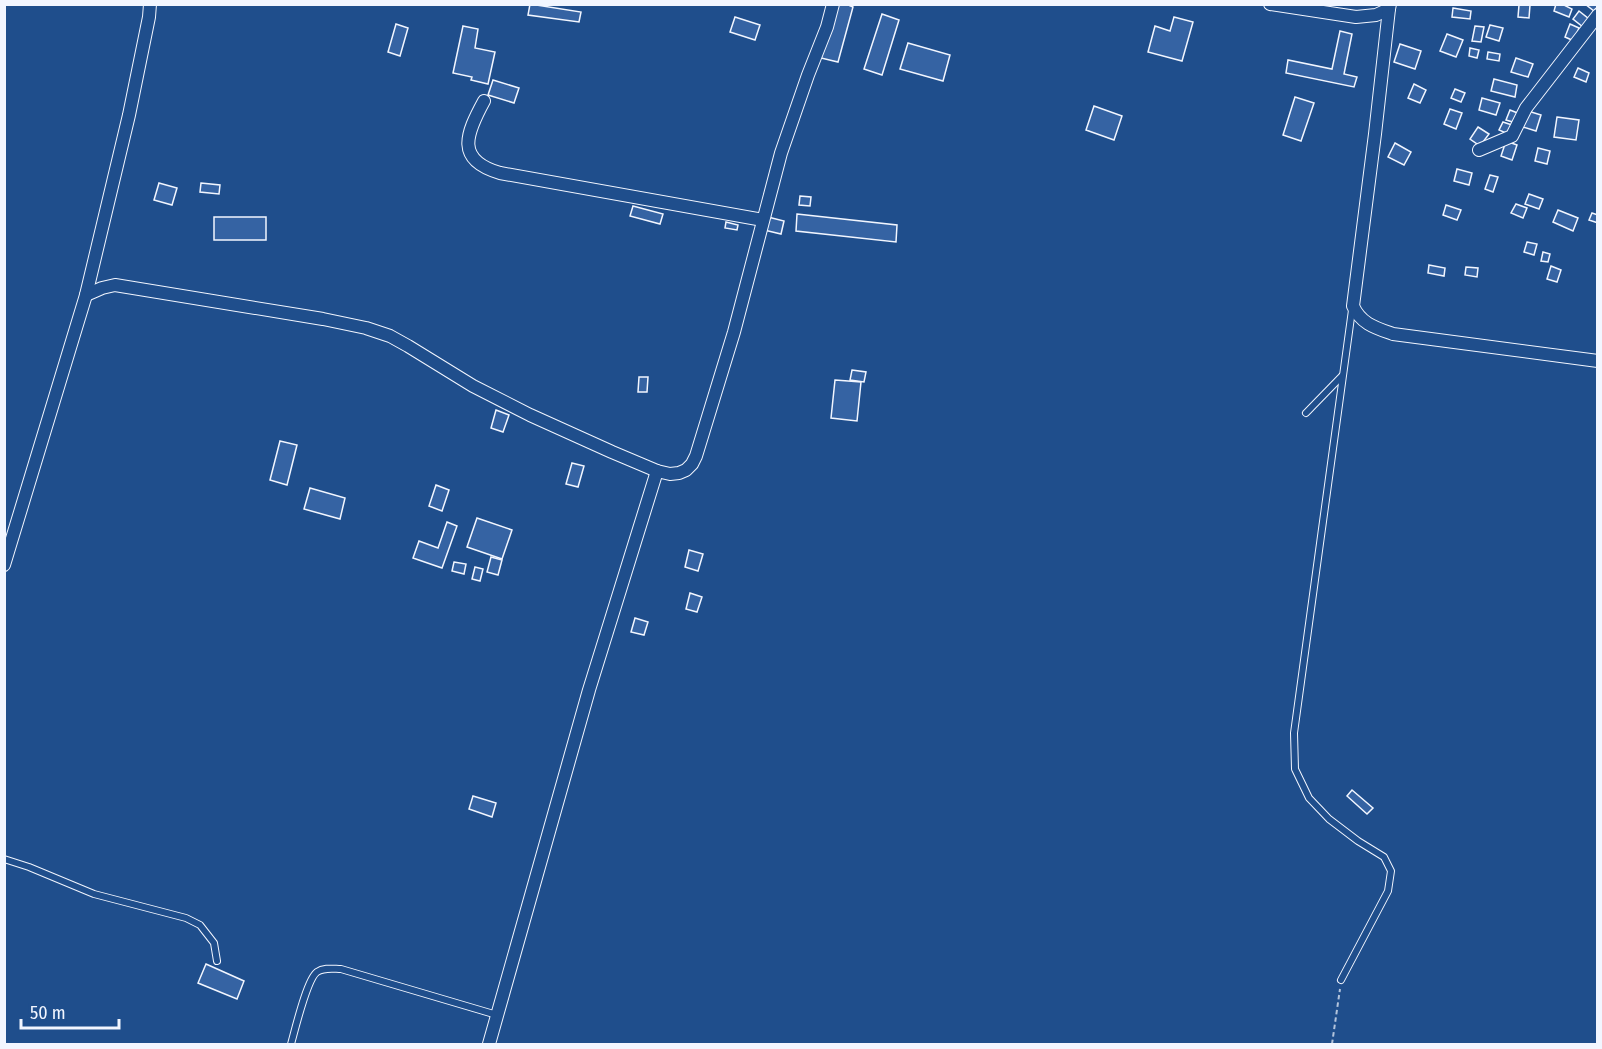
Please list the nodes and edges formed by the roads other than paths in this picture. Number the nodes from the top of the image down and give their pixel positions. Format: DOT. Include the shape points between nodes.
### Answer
graph roads {
  1 [pos="150,4"];
  2 [pos="833,4"];
  3 [pos="1270,4"];
  4 [pos="1390,7"];
  5 [pos="1598,15"];
  6 [pos="484,101"];
  7 [pos="1479,150"];
  8 [pos="763,220"];
  9 [pos="86,295"];
  10 [pos="1353,306"];
  11 [pos="1598,361"];
  12 [pos="1342,375"];
  13 [pos="1306,413"];
  14 [pos="657,471"];
  15 [pos="4,566"];
  16 [pos="4,859"];
  17 [pos="217,961"];
  18 [pos="1341,980"];
  19 [pos="497,1015"];
  20 [pos="291,1044"];
  21 [pos="489,1044"];
  1 -- 9 [label="street" via="129,115"];
  2 -- 8 [label="street" via="781,153"];
  3 -- 4 [label="street" via="1356,17 1376,15"];
  4 -- 10 [label="street"];
  5 -- 7 [label="street" via="1526,108 1512,136"];
  6 -- 8 [label="street" via="471,124 468,139 470,153 486,170"];
  8 -- 14 [label="street" via="734,332 692,464 679,473"];
  9 -- 14 [label="street" via="115,285 366,328 390,336 520,410"];
  9 -- 15 [label="street"];
  10 -- 11 [label="street" via="1362,321 1393,334"];
  10 -- 12 [label="lane"];
  12 -- 13 [label="lane"];
  12 -- 18 [label="lane" via="1294,733 1295,769 1309,798 1329,819 1384,858 1391,871 1388,891"];
  14 -- 19 [label="street" via="589,690"];
  16 -- 17 [label="lane" via="94,894 186,918 200,925 214,943"];
  19 -- 20 [label="lane" via="329,968 317,972 310,981"];
  19 -- 21 [label="street"];
}
